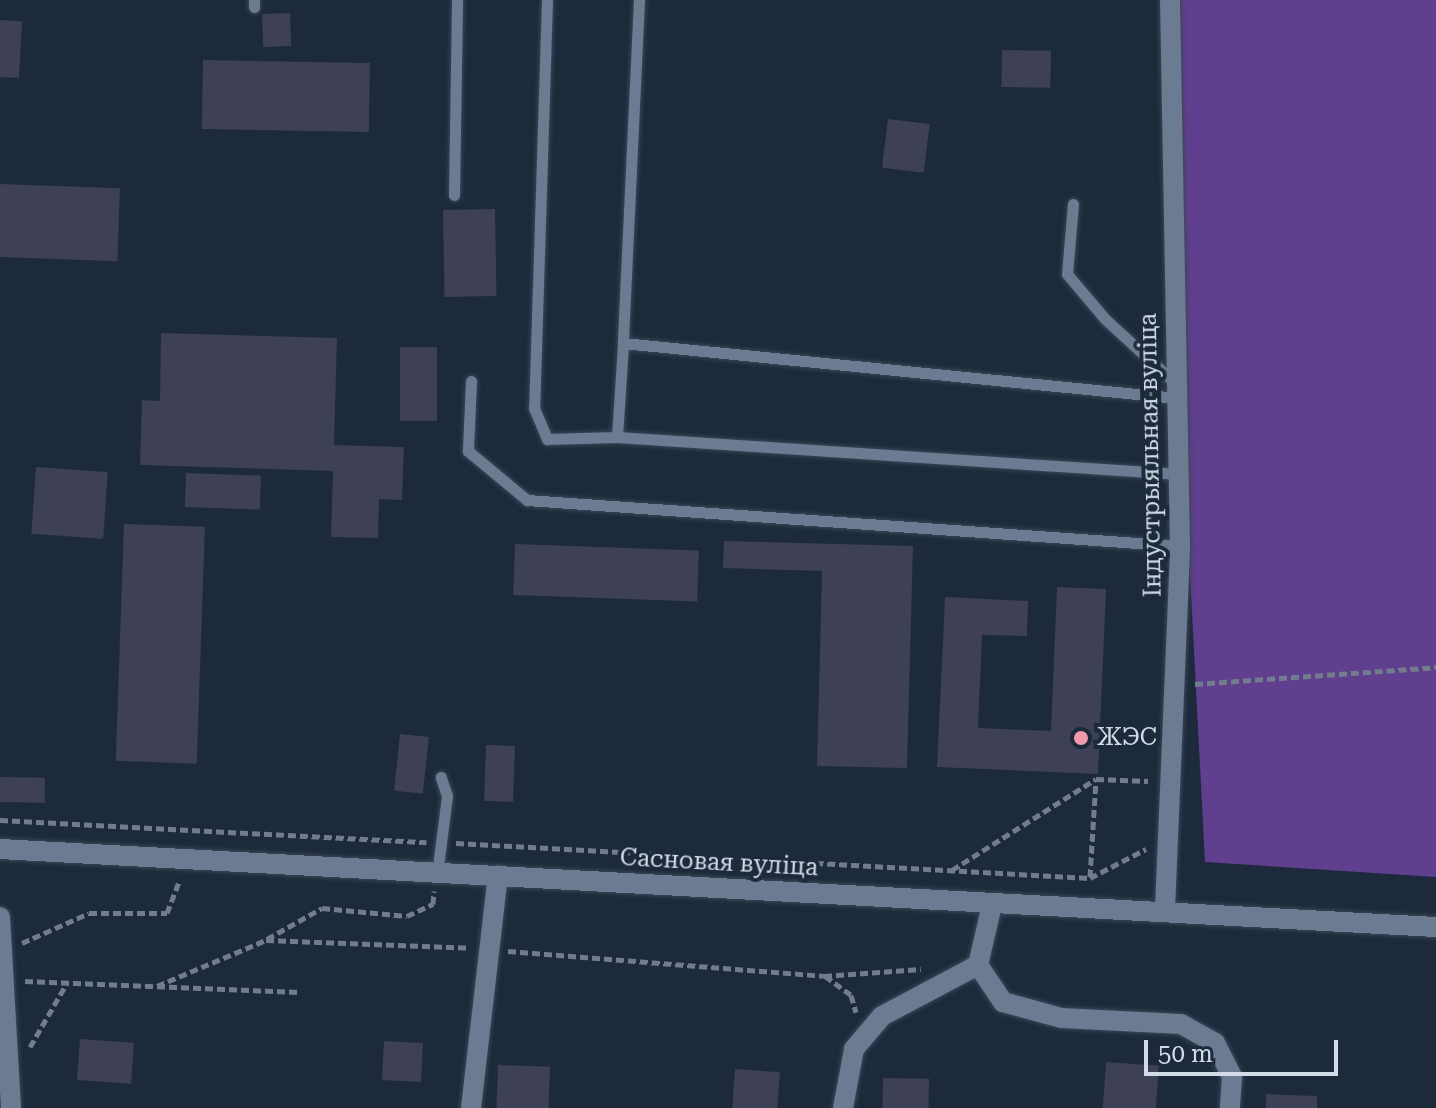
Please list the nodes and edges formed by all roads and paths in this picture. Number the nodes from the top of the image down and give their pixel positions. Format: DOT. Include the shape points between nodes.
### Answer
graph roads {
  1 [pos="457,0"];
  2 [pos="547,0"];
  3 [pos="639,0"];
  4 [pos="1170,0"];
  5 [pos="454,195"];
  6 [pos="1073,204"];
  7 [pos="623,343"];
  8 [pos="471,381"];
  9 [pos="1177,392"];
  10 [pos="617,437"];
  11 [pos="1179,474"];
  12 [pos="1180,546"];
  13 [pos="1436,667"];
  14 [pos="1178,685"];
  15 [pos="441,777"];
  16 [pos="1096,779"];
  17 [pos="1172,782"];
  18 [pos="0,820"];
  19 [pos="438,842"];
  20 [pos="1169,848"];
  21 [pos="0,849"];
  22 [pos="188,858"];
  23 [pos="951,870"];
  24 [pos="437,874"];
  25 [pos="498,876"];
  26 [pos="1090,878"];
  27 [pos="992,905"];
  28 [pos="1165,909"];
  29 [pos="0,917"];
  30 [pos="1436,927"];
  31 [pos="266,940"];
  32 [pos="487,949"];
  33 [pos="1,952"];
  34 [pos="978,965"];
  35 [pos="932,968"];
  36 [pos="824,976"];
  37 [pos="4,981"];
  38 [pos="67,983"];
  39 [pos="157,986"];
  40 [pos="300,992"];
  41 [pos="864,1037"];
  42 [pos="10,1082"];
  43 [pos="843,1104"];
  44 [pos="11,1108"];
  45 [pos="471,1108"];
  46 [pos="1230,1108"];
  1 -- 5 [label="lane"];
  2 -- 10 [label="lane" via="534,408 547,439"];
  3 -- 7 [label="lane"];
  4 -- 9 [label="street, Індустрыяльная вуліца"];
  6 -- 9 [label="lane" via="1067,274"];
  7 -- 9 [label="lane"];
  7 -- 10 [label="lane"];
  8 -- 12 [label="lane" via="468,451 527,500"];
  9 -- 11 [label="street, Індустрыяльная вуліца"];
  10 -- 11 [label="lane"];
  11 -- 12 [label="street, Індустрыяльная вуліца"];
  12 -- 14 [label="street, Індустрыяльная вуліца"];
  13 -- 14 [label="path"];
  14 -- 17 [label="street, Індустрыяльная вуліца"];
  15 -- 19 [label="lane" via="447,796"];
  16 -- 17 [label="path"];
  16 -- 23 [label="path"];
  16 -- 26 [label="path"];
  17 -- 20 [label="street, Індустрыяльная вуліца"];
  18 -- 19 [label="path"];
  19 -- 23 [label="path"];
  19 -- 24 [label="lane"];
  20 -- 26 [label="path" via="1148,848"];
  20 -- 28 [label="street, Індустрыяльная вуліца"];
  21 -- 22 [label="street, Сасновая вуліца"];
  22 -- 24 [label="street, Сасновая вуліца"];
  22 -- 33 [label="path" via="167,913 89,913"];
  23 -- 26 [label="path"];
  24 -- 25 [label="street, Сасновая вуліца"];
  24 -- 31 [label="path" via="433,904 407,916 322,908"];
  25 -- 27 [label="street, Сасновая вуліца"];
  25 -- 32 [label="street"];
  27 -- 28 [label="street, Сасновая вуліца"];
  27 -- 34 [label="street"];
  28 -- 30 [label="street, Сасновая вуліца"];
  29 -- 33 [label="street"];
  31 -- 32 [label="path"];
  31 -- 39 [label="path"];
  32 -- 36 [label="path" via="611,963"];
  32 -- 45 [label="street"];
  33 -- 37 [label="street"];
  34 -- 41 [label="street" via="882,1016"];
  34 -- 46 [label="street" via="1003,1002 1061,1018 1181,1024 1215,1043 1232,1077"];
  35 -- 36 [label="path"];
  36 -- 41 [label="path" via="851,995"];
  37 -- 38 [label="path"];
  37 -- 42 [label="street"];
  38 -- 39 [label="path"];
  38 -- 42 [label="path"];
  39 -- 40 [label="path"];
  41 -- 43 [label="street" via="854,1049"];
  42 -- 44 [label="street"];
}
